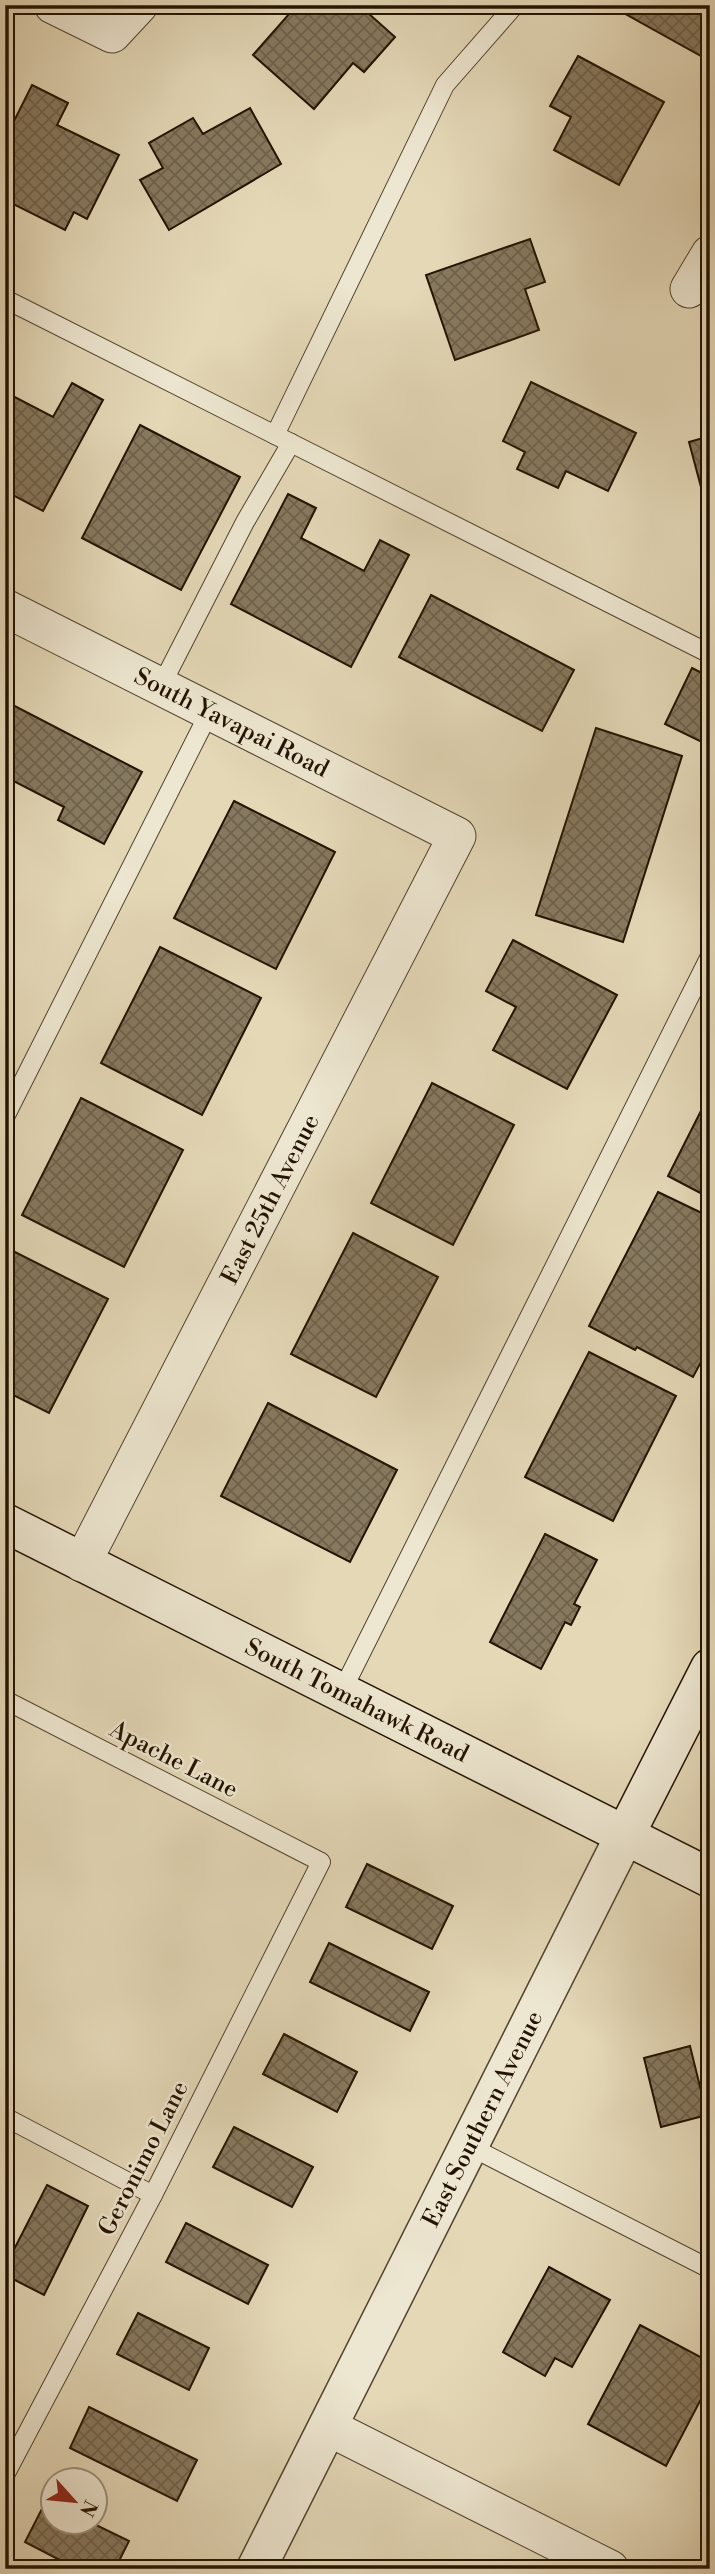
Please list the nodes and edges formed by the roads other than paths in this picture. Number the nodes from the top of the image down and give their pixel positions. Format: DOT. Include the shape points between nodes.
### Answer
graph roads {
  1 [pos="53,5"];
  2 [pos="139,5"];
  3 [pos="515,5"];
  4 [pos="710,254"];
  5 [pos="689,289"];
  6 [pos="5,299"];
  7 [pos="283,439"];
  8 [pos="5,608"];
  9 [pos="710,654"];
  10 [pos="161,686"];
  11 [pos="210,711"];
  12 [pos="457,836"];
  13 [pos="710,956"];
  14 [pos="5,1117"];
  15 [pos="5,1523"];
  16 [pos="82,1563"];
  17 [pos="710,1668"];
  18 [pos="341,1693"];
  19 [pos="5,1700"];
  20 [pos="625,1835"];
  21 [pos="321,1862"];
  22 [pos="710,1878"];
  23 [pos="5,2117"];
  24 [pos="469,2146"];
  25 [pos="153,2195"];
  26 [pos="710,2269"];
  27 [pos="328,2427"];
  28 [pos="5,2474"];
  29 [pos="256,2569"];
  30 [pos="610,2569"];
  1 -- 2 [label="street" via="112,34"];
  3 -- 7 [label="lane" via="445,85"];
  4 -- 5 [label="street"];
  6 -- 7 [label="lane"];
  7 -- 9 [label="lane"];
  7 -- 10 [label="lane"];
  8 -- 10 [label="street, South Yavapai Road"];
  10 -- 11 [label="street, South Yavapai Road"];
  11 -- 12 [label="street, South Yavapai Road"];
  11 -- 14 [label="lane"];
  12 -- 16 [label="street, East 25th Avenue"];
  13 -- 18 [label="lane"];
  15 -- 16 [label="main road, South Tomahawk Road"];
  16 -- 18 [label="main road, South Tomahawk Road"];
  17 -- 20 [label="main road, East Southern Avenue"];
  18 -- 20 [label="main road, South Tomahawk Road"];
  19 -- 21 [label="lane, Apache Lane"];
  20 -- 22 [label="main road, South Tomahawk Road"];
  20 -- 24 [label="main road, East Southern Avenue"];
  21 -- 25 [label="lane, Geronimo Lane"];
  23 -- 25 [label="lane"];
  24 -- 26 [label="lane"];
  24 -- 27 [label="main road, East Southern Avenue"];
  25 -- 28 [label="lane, Geronimo Lane"];
  27 -- 29 [label="main road, East Southern Avenue"];
  27 -- 30 [label="street"];
}
